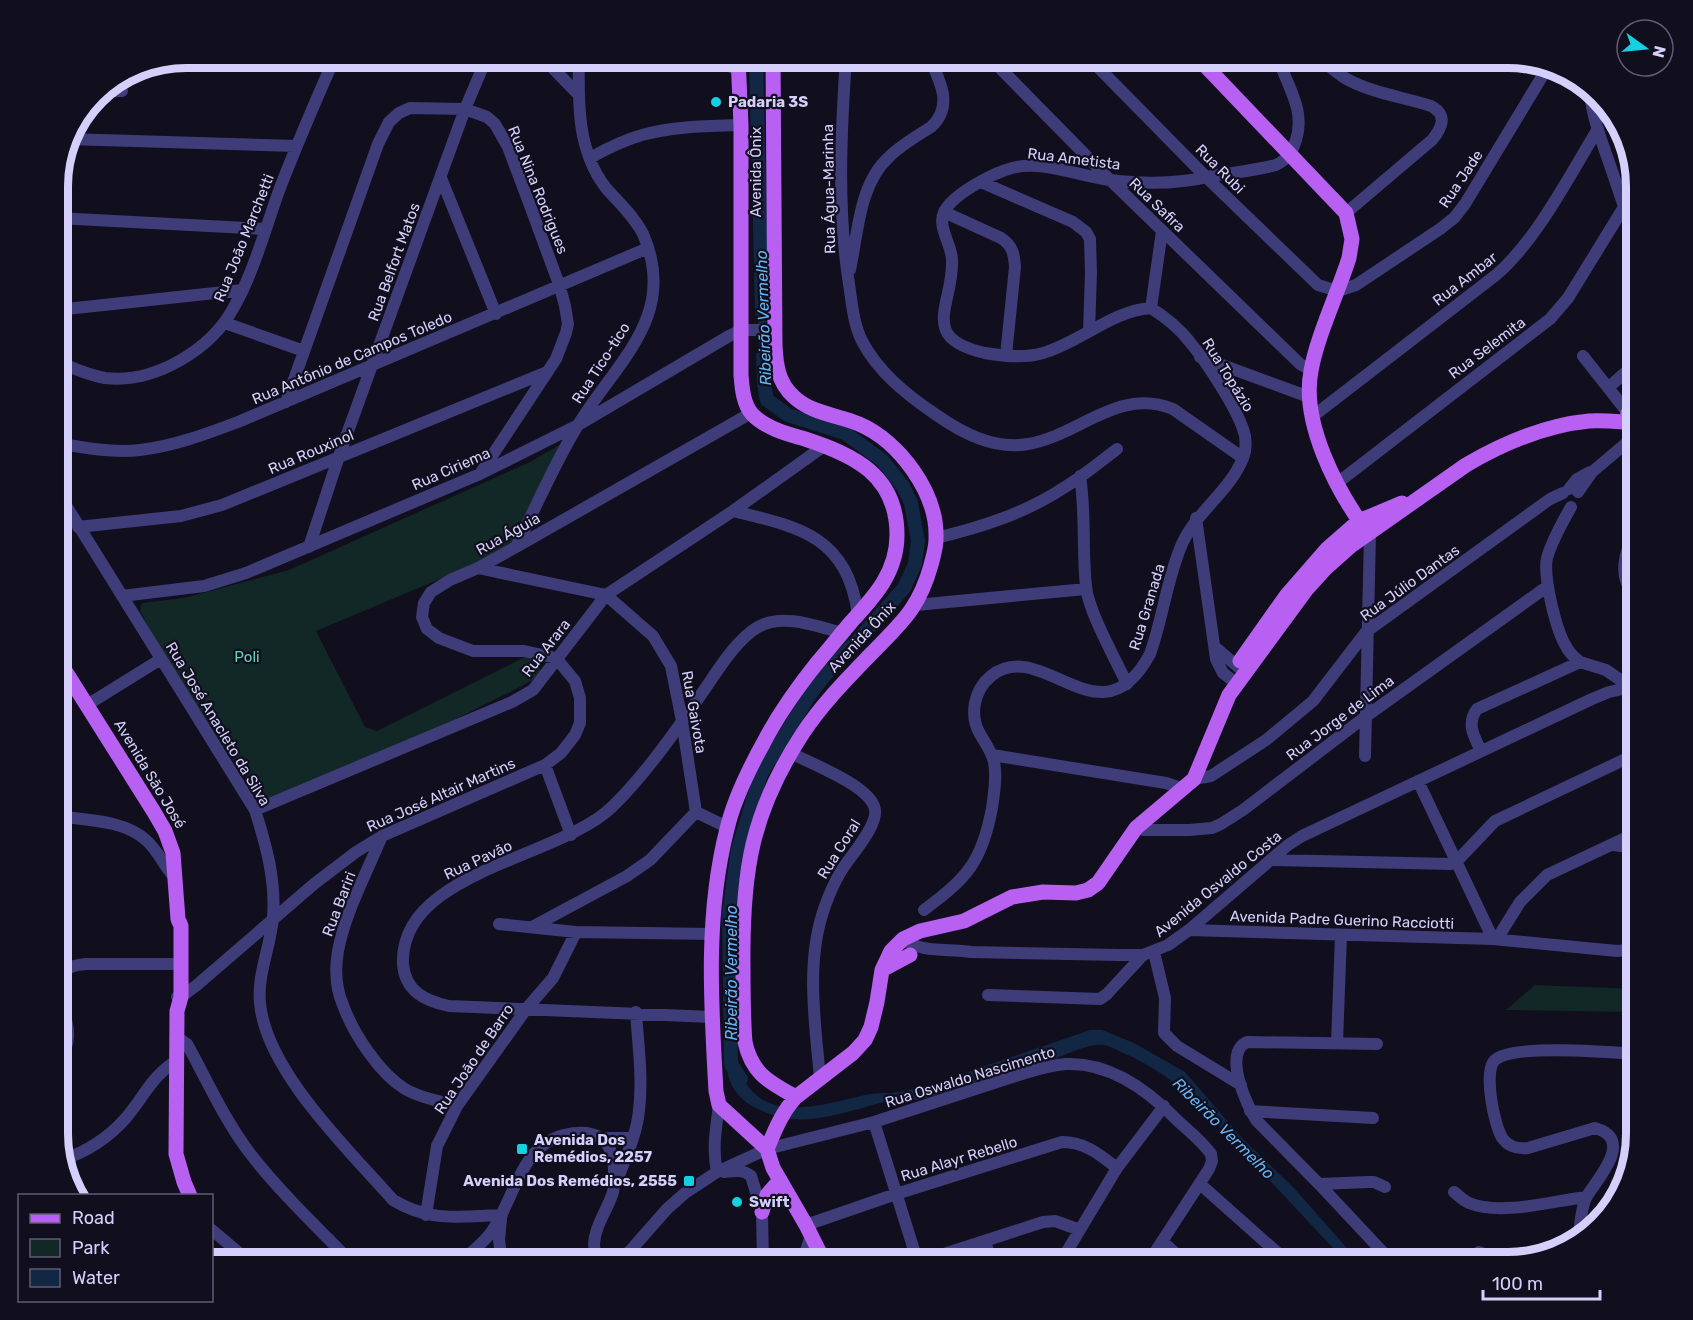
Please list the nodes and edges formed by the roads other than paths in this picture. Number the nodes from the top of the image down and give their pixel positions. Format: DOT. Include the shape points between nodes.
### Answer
graph roads {
  1 [pos="329,68"];
  2 [pos="482,68"];
  3 [pos="553,68"];
  4 [pos="579,68"];
  5 [pos="738,68"];
  6 [pos="773,68"];
  7 [pos="846,68"];
  8 [pos="936,68"];
  9 [pos="1000,68"];
  10 [pos="1099,68"];
  11 [pos="1207,68"];
  12 [pos="1282,68"];
  13 [pos="1334,68"];
  14 [pos="1354,68"];
  15 [pos="1544,74"];
  16 [pos="1352,81"];
  17 [pos="115,91"];
  18 [pos="122,91"];
  19 [pos="578,94"];
  20 [pos="1593,105"];
  21 [pos="465,109"];
  22 [pos="741,125"];
  23 [pos="1598,129"];
  24 [pos="78,139"];
  25 [pos="296,146"];
  26 [pos="1290,155"];
  27 [pos="590,158"];
  28 [pos="1206,177"];
  29 [pos="441,178"];
  30 [pos="1110,180"];
  31 [pos="981,182"];
  32 [pos="1624,207"];
  33 [pos="944,212"];
  34 [pos="1626,212"];
  35 [pos="1346,213"];
  36 [pos="68,219"];
  37 [pos="265,229"];
  38 [pos="1162,231"];
  39 [pos="648,248"];
  40 [pos="848,278"];
  41 [pos="560,287"];
  42 [pos="243,290"];
  43 [pos="1338,291"];
  44 [pos="1151,308"];
  45 [pos="68,309"];
  46 [pos="496,314"];
  47 [pos="225,323"];
  48 [pos="744,330"];
  49 [pos="773,330"];
  50 [pos="1089,331"];
  51 [pos="304,351"];
  52 [pos="1006,355"];
  53 [pos="1583,356"];
  54 [pos="1200,357"];
  55 [pos="374,365"];
  56 [pos="68,366"];
  57 [pos="1311,370"];
  58 [pos="547,372"];
  59 [pos="1626,372"];
  60 [pos="1609,387"];
  61 [pos="1309,397"];
  62 [pos="286,402"];
  63 [pos="1626,407"];
  64 [pos="751,412"];
  65 [pos="1626,415"];
  66 [pos="1312,417"];
  67 [pos="1626,417"];
  68 [pos="578,425"];
  69 [pos="1626,443"];
  70 [pos="68,445"];
  71 [pos="824,446"];
  72 [pos="1117,449"];
  73 [pos="339,456"];
  74 [pos="1243,458"];
  75 [pos="480,474"];
  76 [pos="1080,476"];
  77 [pos="1336,484"];
  78 [pos="1569,496"];
  79 [pos="68,510"];
  80 [pos="733,511"];
  81 [pos="1196,519"];
  82 [pos="1359,521"];
  83 [pos="78,527"];
  84 [pos="1372,532"];
  85 [pos="936,538"];
  86 [pos="309,547"];
  87 [pos="516,547"];
  88 [pos="1626,558"];
  89 [pos="478,568"];
  90 [pos="1325,569"];
  91 [pos="1626,582"];
  92 [pos="1548,586"];
  93 [pos="1086,589"];
  94 [pos="606,595"];
  95 [pos="122,596"];
  96 [pos="916,605"];
  97 [pos="858,615"];
  98 [pos="842,633"];
  99 [pos="1366,633"];
  100 [pos="556,658"];
  101 [pos="161,659"];
  102 [pos="1580,662"];
  103 [pos="68,675"];
  104 [pos="1236,675"];
  105 [pos="1626,682"];
  106 [pos="1127,684"];
  107 [pos="1626,688"];
  108 [pos="87,705"];
  109 [pos="1365,717"];
  110 [pos="682,721"];
  111 [pos="1481,751"];
  112 [pos="790,753"];
  113 [pos="992,755"];
  114 [pos="1365,756"];
  115 [pos="1626,759"];
  116 [pos="545,765"];
  117 [pos="1194,779"];
  118 [pos="1418,781"];
  119 [pos="1181,788"];
  120 [pos="255,810"];
  121 [pos="696,812"];
  122 [pos="68,818"];
  123 [pos="727,827"];
  124 [pos="1136,828"];
  125 [pos="571,835"];
  126 [pos="382,836"];
  127 [pos="1626,838"];
  128 [pos="1612,845"];
  129 [pos="1626,847"];
  130 [pos="1273,860"];
  131 [pos="1456,862"];
  132 [pos="176,879"];
  133 [pos="924,910"];
  134 [pos="273,919"];
  135 [pos="499,924"];
  136 [pos="531,927"];
  137 [pos="1189,930"];
  138 [pos="576,932"];
  139 [pos="713,934"];
  140 [pos="1341,935"];
  141 [pos="903,939"];
  142 [pos="1495,939"];
  143 [pos="928,949"];
  144 [pos="1626,950"];
  145 [pos="891,951"];
  146 [pos="1148,954"];
  147 [pos="910,955"];
  148 [pos="177,964"];
  149 [pos="68,969"];
  150 [pos="882,970"];
  151 [pos="177,994"];
  152 [pos="988,995"];
  153 [pos="527,1008"];
  154 [pos="636,1012"];
  155 [pos="712,1017"];
  156 [pos="178,1038"];
  157 [pos="1337,1043"];
  158 [pos="1377,1044"];
  159 [pos="1626,1054"];
  160 [pos="178,1060"];
  161 [pos="820,1078"];
  162 [pos="1240,1085"];
  163 [pos="792,1101"];
  164 [pos="718,1105"];
  165 [pos="457,1106"];
  166 [pos="1164,1106"];
  167 [pos="1250,1111"];
  168 [pos="1373,1118"];
  169 [pos="873,1122"];
  170 [pos="603,1138"];
  171 [pos="633,1138"];
  172 [pos="766,1149"];
  173 [pos="70,1158"];
  174 [pos="1117,1168"];
  175 [pos="717,1172"];
  176 [pos="780,1180"];
  177 [pos="1200,1184"];
  178 [pos="1319,1184"];
  179 [pos="1385,1187"];
  180 [pos="613,1191"];
  181 [pos="1454,1192"];
  182 [pos="189,1194"];
  183 [pos="896,1194"];
  184 [pos="1586,1197"];
  185 [pos="762,1212"];
  186 [pos="426,1215"];
  187 [pos="502,1215"];
  188 [pos="1580,1227"];
  189 [pos="808,1230"];
  190 [pos="1080,1230"];
  191 [pos="213,1231"];
  192 [pos="1162,1241"];
  193 [pos="985,1242"];
  194 [pos="238,1252"];
  195 [pos="341,1252"];
  196 [pos="472,1252"];
  197 [pos="501,1252"];
  198 [pos="596,1252"];
  199 [pos="629,1252"];
  200 [pos="763,1252"];
  201 [pos="804,1252"];
  202 [pos="819,1252"];
  203 [pos="914,1252"];
  204 [pos="953,1252"];
  205 [pos="988,1252"];
  206 [pos="1067,1252"];
  207 [pos="1155,1252"];
  208 [pos="1174,1252"];
  209 [pos="1277,1252"];
  210 [pos="1383,1252"];
  1 -- 25 [label="street, Rua João Marchetti"];
  2 -- 21 [label="street, Rua Belfort Matos"];
  3 -- 19 [label="street"];
  4 -- 19 [label="street, Rua Tico-tico"];
  5 -- 22 [label="main road, Avenida Ônix"];
  6 -- 49 [label="main road, Avenida Ônix"];
  7 -- 40 [label="street, Rua Água-Marinha" via="841,184"];
  8 -- 40 [label="street" via="944,95 943,109 931,127 887,158 870,183"];
  9 -- 30 [label="street, Rua Safira"];
  10 -- 28 [label="street, Rua Rubi"];
  11 -- 26 [label="main road"];
  12 -- 26 [label="street" via="1300,118"];
  13 -- 16 [label="street"];
  14 -- 16 [label="street"];
  15 -- 43 [label="street, Rua Jade" via="1454,218 1356,285"];
  16 -- 35 [label="street" via="1431,106 1440,111 1443,121 1426,146"];
  17 -- 18 [label="street"];
  19 -- 27 [label="street, Rua Tico-tico" via="581,127"];
  20 -- 23 [label="street"];
  21 -- 29 [label="street, Rua Belfort Matos"];
  21 -- 41 [label="street, Rua Nina Rodrigues" via="487,117 501,133"];
  21 -- 51 [label="street, Rua Nina Rodrigues" via="410,108 389,122"];
  22 -- 27 [label="street" via="690,127 640,135"];
  22 -- 48 [label="main road, Avenida Ônix"];
  23 -- 32 [label="street"];
  23 -- 66 [label="street, Rua Ambar" via="1515,258"];
  24 -- 25 [label="street"];
  25 -- 37 [label="street, Rua João Marchetti"];
  26 -- 28 [label="street, Rua Ametista" via="1266,168"];
  26 -- 35 [label="main road"];
  27 -- 39 [label="street, Rua Tico-tico" via="606,187 638,225"];
  28 -- 30 [label="street, Rua Ametista" via="1168,182"];
  28 -- 43 [label="street, Rua Rubi" via="1318,285"];
  29 -- 46 [label="street"];
  29 -- 55 [label="street, Rua Belfort Matos"];
  30 -- 31 [label="street, Rua Ametista" via="1026,167 1010,169"];
  30 -- 38 [label="street, Rua Safira"];
  31 -- 33 [label="street, Rua Ametista"];
  31 -- 50 [label="street" via="1073,222 1086,232 1091,247"];
  32 -- 34 [label="street"];
  32 -- 77 [label="street, Rua Selemita" via="1568,298 1550,319"];
  33 -- 52 [label="street" via="1002,238 1014,253"];
  33 -- 52 [label="street" via="943,228 953,262 943,312 947,332 964,346"];
  35 -- 43 [label="main road" via="1351,248"];
  36 -- 37 [label="street"];
  37 -- 42 [label="street, Rua João Marchetti"];
  38 -- 44 [label="street"];
  38 -- 57 [label="street, Rua Safira" via="1300,364"];
  39 -- 41 [label="street, Rua Antônio de Campos Toledo"];
  39 -- 68 [label="street, Rua Tico-tico" via="654,283 646,320 638,338"];
  40 -- 74 [label="street, Rua Água-Marinha" via="857,328 878,365 923,406 968,434 1000,444 1024,445 1056,436 1118,406 1141,402 1173,409"];
  41 -- 46 [label="street, Rua Antônio de Campos Toledo"];
  41 -- 58 [label="street, Rua Nina Rodrigues" via="567,315 566,333"];
  42 -- 45 [label="street"];
  42 -- 47 [label="street, Rua João Marchetti"];
  43 -- 57 [label="main road"];
  44 -- 50 [label="street" via="1124,313"];
  44 -- 54 [label="street, Rua Topázio" via="1182,333"];
  46 -- 55 [label="street, Rua Antônio de Campos Toledo"];
  47 -- 51 [label="street"];
  47 -- 56 [label="street, Rua João Marchetti" via="177,362 137,376 104,378"];
  48 -- 49 [label="street, Rua Ciriema"];
  48 -- 64 [label="main road, Avenida Ônix" via="742,386"];
  48 -- 68 [label="street, Rua Ciriema" via="702,350"];
  49 -- 85 [label="main road, Avenida Ônix" via="776,363 788,391 801,403 858,424 892,446 926,494"];
  50 -- 52 [label="street" via="1045,353"];
  51 -- 62 [label="street, Rua Nina Rodrigues"];
  53 -- 60 [label="street"];
  54 -- 61 [label="street"];
  54 -- 74 [label="street, Rua Topázio" via="1240,423 1245,437"];
  55 -- 62 [label="street, Rua Antônio de Campos Toledo"];
  55 -- 73 [label="street, Rua Belfort Matos"];
  57 -- 61 [label="main road"];
  58 -- 73 [label="street, Rua Rouxinol"];
  58 -- 75 [label="street, Rua Nina Rodrigues"];
  59 -- 60 [label="street"];
  60 -- 63 [label="street"];
  61 -- 66 [label="main road"];
  62 -- 70 [label="street, Rua Antônio de Campos Toledo" via="160,447 123,451"];
  64 -- 71 [label="main road, Avenida Ônix" via="775,429"];
  64 -- 87 [label="street, Rua Águia"];
  65 -- 82 [label="main road" via="1597,412 1575,415 1511,437 1481,451 1415,496"];
  66 -- 77 [label="main road"];
  67 -- 84 [label="main road" via="1576,423 1507,444 1466,465"];
  68 -- 75 [label="street, Rua Ciriema"];
  68 -- 87 [label="street, Rua Tico-tico"];
  69 -- 78 [label="street"];
  71 -- 80 [label="street, Rua Arara"];
  71 -- 97 [label="main road, Avenida Ônix" via="852,457 876,477 896,521 897,544 889,572 877,594"];
  72 -- 76 [label="street"];
  73 -- 83 [label="street, Rua Rouxinol" via="222,505 181,516"];
  73 -- 86 [label="street, Rua Belfort Matos"];
  74 -- 81 [label="street" via="1231,480"];
  75 -- 86 [label="street, Rua Ciriema"];
  76 -- 85 [label="street" via="1055,494 1010,516"];
  76 -- 93 [label="street"];
  77 -- 82 [label="main road"];
  78 -- 92 [label="street" via="1547,559"];
  78 -- 99 [label="street, Rua Júlio Dantas" via="1541,507"];
  79 -- 83 [label="street, Rua José Anacleto da Silva"];
  80 -- 94 [label="street, Rua Arara"];
  80 -- 97 [label="street" via="791,525 831,550 844,568"];
  81 -- 104 [label="street" via="1215,647"];
  81 -- 106 [label="street, Rua Granada" via="1178,554 1150,654"];
  82 -- 84 [label="main road"];
  82 -- 90 [label="main road" via="1331,551"];
  82 -- 104 [label="main road" via="1326,549 1299,580"];
  83 -- 95 [label="street, Rua José Anacleto da Silva"];
  84 -- 90 [label="main road"];
  84 -- 99 [label="street"];
  85 -- 96 [label="main road, Avenida Ônix" via="930,569"];
  86 -- 95 [label="street, Rua Ciriema" via="219,582"];
  87 -- 89 [label="street, Rua Águia"];
  88 -- 91 [label="street"];
  89 -- 94 [label="street, Rua Gaivota"];
  89 -- 100 [label="street, Rua Águia" via="431,592 422,617 427,629 447,642 473,651 524,651"];
  90 -- 104 [label="main road"];
  92 -- 102 [label="street" via="1562,639"];
  92 -- 109 [label="street, Rua Jorge de Lima"];
  93 -- 96 [label="street"];
  93 -- 106 [label="street"];
  94 -- 100 [label="street, Rua Arara"];
  94 -- 110 [label="street, Rua Gaivota" via="639,622 662,649 671,666"];
  95 -- 101 [label="street, Rua José Anacleto da Silva"];
  96 -- 112 [label="main road, Avenida Ônix" via="825,703"];
  97 -- 98 [label="main road, Avenida Ônix"];
  98 -- 110 [label="street, Rua Pavão" via="786,621 754,629"];
  98 -- 123 [label="main road, Avenida Ônix" via="784,706 754,760"];
  99 -- 109 [label="street"];
  99 -- 117 [label="street, Rua Júlio Dantas" via="1303,711 1211,777"];
  100 -- 116 [label="street, Rua José Altair Martins" via="575,681 582,709 575,735"];
  100 -- 120 [label="street, Rua Arara" via="533,690 512,702"];
  101 -- 108 [label="street"];
  101 -- 120 [label="street, Rua José Anacleto da Silva"];
  102 -- 105 [label="street"];
  102 -- 111 [label="street" via="1477,709 1470,723"];
  103 -- 108 [label="main road, Avenida São José"];
  104 -- 117 [label="main road"];
  104 -- 119 [label="main road" via="1212,709"];
  106 -- 113 [label="street" via="1111,691 1092,692 1026,667 999,671 977,694 975,706 975,725"];
  107 -- 111 [label="street, Avenida Osvaldo Costa" via="1592,699"];
  108 -- 132 [label="main road, Avenida São José" via="165,831"];
  109 -- 114 [label="street"];
  109 -- 124 [label="street, Rua Jorge de Lima" via="1221,824 1189,830"];
  110 -- 121 [label="street, Rua Gaivota"];
  110 -- 125 [label="street, Rua Pavão" via="612,807"];
  111 -- 118 [label="street, Avenida Osvaldo Costa"];
  112 -- 161 [label="street, Rua Coral" via="857,788 876,812 868,832 834,883 817,938 813,969"];
  112 -- 163 [label="main road, Avenida Ônix" via="765,803 751,847 744,890 743,950 747,1052 756,1070"];
  113 -- 119 [label="street"];
  113 -- 133 [label="street" via="994,789 980,850 953,889"];
  115 -- 131 [label="street" via="1495,821"];
  116 -- 125 [label="street"];
  116 -- 126 [label="street, Rua José Altair Martins"];
  117 -- 119 [label="main road"];
  118 -- 130 [label="street, Avenida Osvaldo Costa" via="1302,836"];
  118 -- 131 [label="street"];
  119 -- 124 [label="main road"];
  120 -- 134 [label="street, Rua José Anacleto da Silva" via="267,848 274,892"];
  121 -- 123 [label="street"];
  121 -- 136 [label="street" via="650,860"];
  122 -- 132 [label="street" via="108,823 141,836"];
  123 -- 139 [label="main road, Avenida Ônix"];
  124 -- 141 [label="main road" via="1098,883 1088,890 1023,894 964,921"];
  125 -- 153 [label="street, Rua Pavão" via="448,889 424,911 404,948 406,978 423,997 456,1008"];
  126 -- 134 [label="street, Rua José Altair Martins" via="356,852"];
  126 -- 165 [label="street, Rua Bariri" via="344,928 336,979 342,1004 362,1041 393,1080 416,1094"];
  127 -- 128 [label="street"];
  128 -- 129 [label="street"];
  128 -- 142 [label="street" via="1547,875 1520,902"];
  130 -- 131 [label="street" via="1444,865"];
  130 -- 137 [label="street, Avenida Osvaldo Costa"];
  131 -- 142 [label="street"];
  132 -- 148 [label="main road, Avenida São José"];
  134 -- 151 [label="street, Rua José Altair Martins" via="197,985"];
  134 -- 186 [label="street, Rua José Anacleto da Silva" via="260,1003 280,1058 304,1098 393,1200"];
  135 -- 136 [label="street"];
  136 -- 138 [label="street"];
  137 -- 140 [label="street, Avenida Padre Guerino Racciotti"];
  137 -- 146 [label="street, Avenida Osvaldo Costa"];
  138 -- 139 [label="street"];
  138 -- 153 [label="street, Rua João de Barro" via="553,978"];
  139 -- 155 [label="main road, Avenida Ônix"];
  140 -- 142 [label="street, Avenida Padre Guerino Racciotti"];
  140 -- 157 [label="street"];
  141 -- 143 [label="street"];
  141 -- 145 [label="main road"];
  142 -- 144 [label="street, Avenida Padre Guerino Racciotti"];
  143 -- 146 [label="street"];
  143 -- 147 [label="street"];
  145 -- 147 [label="street"];
  145 -- 150 [label="main road"];
  146 -- 152 [label="street, Avenida Osvaldo Costa" via="1100,999"];
  146 -- 162 [label="street" via="1164,998 1164,1033 1177,1046"];
  147 -- 150 [label="main road"];
  148 -- 149 [label="street" via="86,964"];
  148 -- 151 [label="main road, Avenida São José"];
  150 -- 161 [label="main road" via="868,1034 853,1053"];
  151 -- 156 [label="main road, Avenida São José"];
  153 -- 154 [label="street, Rua Pavão"];
  153 -- 165 [label="street, Rua João de Barro"];
  154 -- 155 [label="street, Rua Pavão"];
  154 -- 171 [label="street" via="640,1092"];
  155 -- 164 [label="main road, Avenida Ônix"];
  156 -- 160 [label="main road, Avenida São José"];
  156 -- 195 [label="street" via="187,1044 248,1150"];
  157 -- 158 [label="street"];
  157 -- 162 [label="street" via="1245,1042 1237,1054"];
  159 -- 184 [label="street" via="1517,1053 1497,1058 1490,1067 1493,1104 1501,1135 1508,1144 1528,1148 1595,1128 1608,1135 1612,1155"];
  160 -- 173 [label="street" via="163,1069 110,1134"];
  160 -- 182 [label="main road, Avenida São José" via="176,1154"];
  161 -- 163 [label="main road"];
  162 -- 167 [label="street"];
  163 -- 172 [label="main road"];
  164 -- 172 [label="main road"];
  164 -- 175 [label="street, Avenida Ônix" via="714,1141"];
  165 -- 186 [label="street, Rua João de Barro" via="437,1146"];
  166 -- 169 [label="street, Rua Oswaldo Nascimento" via="1111,1073 1068,1064 1025,1073"];
  166 -- 174 [label="street"];
  166 -- 177 [label="street, Rua Oswaldo Nascimento" via="1209,1151 1212,1159"];
  167 -- 168 [label="street"];
  167 -- 178 [label="street"];
  169 -- 172 [label="street, Rua Oswaldo Nascimento"];
  169 -- 183 [label="street"];
  170 -- 171 [label="street"];
  170 -- 180 [label="street" via="614,1163"];
  170 -- 187 [label="street" via="574,1133 541,1147 528,1161"];
  171 -- 180 [label="street"];
  172 -- 175 [label="street, Rua Oswaldo Nascimento"];
  172 -- 176 [label="main road"];
  174 -- 183 [label="street, Rua Alayr Rebello" via="1090,1148 1062,1142"];
  174 -- 190 [label="street"];
  175 -- 185 [label="street" via="739,1171 751,1176"];
  175 -- 199 [label="street, Rua Oswaldo Nascimento" via="667,1209"];
  176 -- 185 [label="main road" via="767,1196"];
  176 -- 189 [label="main road"];
  177 -- 192 [label="street"];
  177 -- 209 [label="street"];
  178 -- 179 [label="street" via="1369,1182"];
  178 -- 210 [label="street"];
  180 -- 198 [label="street" via="594,1245"];
  181 -- 184 [label="street" via="1470,1204 1494,1208"];
  183 -- 189 [label="street, Rua Alayr Rebello"];
  183 -- 203 [label="street"];
  184 -- 188 [label="street"];
  185 -- 200 [label="street"];
  186 -- 187 [label="street, Rua José Anacleto da Silva"];
  187 -- 196 [label="street" via="486,1240"];
  187 -- 197 [label="street"];
  189 -- 201 [label="street"];
  189 -- 202 [label="main road"];
  190 -- 193 [label="street" via="1064,1223 1043,1222"];
  190 -- 206 [label="street"];
  191 -- 194 [label="street"];
  192 -- 207 [label="street"];
  192 -- 208 [label="street"];
  193 -- 204 [label="street"];
  193 -- 205 [label="street"];
}
